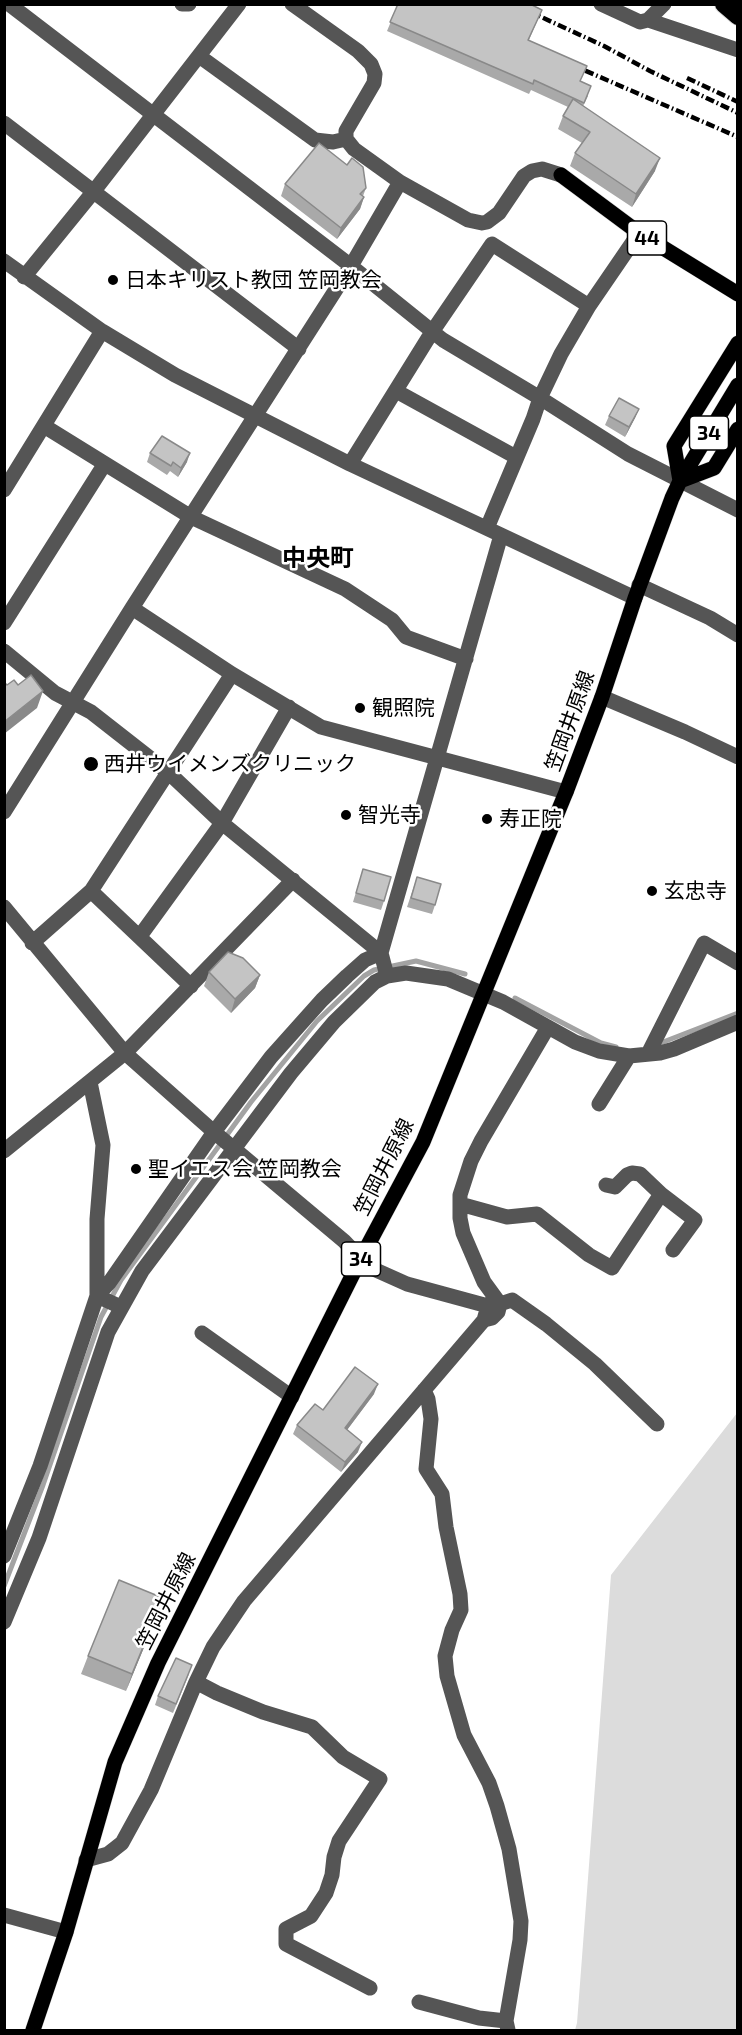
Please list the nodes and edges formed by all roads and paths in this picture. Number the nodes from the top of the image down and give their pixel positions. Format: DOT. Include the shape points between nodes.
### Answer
graph roads {
  1 [pos="9,4"];
  2 [pos="182,4"];
  3 [pos="189,4"];
  4 [pos="239,4"];
  5 [pos="292,4"];
  6 [pos="601,4"];
  7 [pos="664,4"];
  8 [pos="724,4"];
  9 [pos="738,16"];
  10 [pos="648,20"];
  11 [pos="738,50"];
  12 [pos="199,56"];
  13 [pos="154,116"];
  14 [pos="4,123"];
  15 [pos="346,139"];
  16 [pos="561,175"];
  17 [pos="400,182"];
  18 [pos="94,191"];
  19 [pos="487,222"];
  20 [pos="639,233"];
  21 [pos="492,244"];
  22 [pos="4,261"];
  23 [pos="351,266"];
  24 [pos="24,277"];
  25 [pos="738,294"];
  26 [pos="589,306"];
  27 [pos="102,331"];
  28 [pos="432,332"];
  29 [pos="738,343"];
  30 [pos="299,349"];
  31 [pos="738,385"];
  32 [pos="396,391"];
  33 [pos="540,398"];
  34 [pos="256,416"];
  35 [pos="44,426"];
  36 [pos="738,429"];
  37 [pos="516,457"];
  38 [pos="350,464"];
  39 [pos="104,465"];
  40 [pos="680,481"];
  41 [pos="4,490"];
  42 [pos="738,510"];
  43 [pos="191,517"];
  44 [pos="494,532"];
  45 [pos="637,592"];
  46 [pos="132,608"];
  47 [pos="4,623"];
  48 [pos="738,635"];
  49 [pos="4,651"];
  50 [pos="466,659"];
  51 [pos="232,674"];
  52 [pos="602,697"];
  53 [pos="74,702"];
  54 [pos="289,707"];
  55 [pos="437,757"];
  56 [pos="738,757"];
  57 [pos="169,773"];
  58 [pos="566,792"];
  59 [pos="4,812"];
  60 [pos="222,823"];
  61 [pos="293,880"];
  62 [pos="91,891"];
  63 [pos="4,907"];
  64 [pos="140,936"];
  65 [pos="32,943"];
  66 [pos="738,963"];
  67 [pos="384,966"];
  68 [pos="190,986"];
  69 [pos="483,992"];
  70 [pos="325,1015"];
  71 [pos="738,1022"];
  72 [pos="548,1027"];
  73 [pos="653,1045"];
  74 [pos="125,1053"];
  75 [pos="629,1056"];
  76 [pos="282,1065"];
  77 [pos="90,1082"];
  78 [pos="599,1104"];
  79 [pos="224,1140"];
  80 [pos="4,1151"];
  81 [pos="606,1185"];
  82 [pos="661,1194"];
  83 [pos="460,1204"];
  84 [pos="165,1221"];
  85 [pos="673,1250"];
  86 [pos="360,1260"];
  87 [pos="109,1302"];
  88 [pos="491,1307"];
  89 [pos="202,1333"];
  90 [pos="76,1390"];
  91 [pos="424,1390"];
  92 [pos="292,1397"];
  93 [pos="657,1424"];
  94 [pos="50,1470"];
  95 [pos="4,1556"];
  96 [pos="4,1622"];
  97 [pos="196,1682"];
  98 [pos="86,1860"];
  99 [pos="4,1915"];
  100 [pos="66,1932"];
  101 [pos="370,1988"];
  102 [pos="419,2002"];
  103 [pos="507,2026"];
  104 [pos="33,2031"];
  1 -- 13 [label="street"];
  2 -- 3 [label="street"];
  4 -- 12 [label="street"];
  5 -- 15 [label="street" via="371,64 374,83 350,122"];
  6 -- 10 [label="street" via="640,22"];
  7 -- 10 [label="street"];
  8 -- 9 [label="highway"];
  10 -- 11 [label="street"];
  12 -- 13 [label="street"];
  12 -- 15 [label="street" via="315,141"];
  13 -- 18 [label="street"];
  13 -- 23 [label="street"];
  14 -- 18 [label="street"];
  15 -- 17 [label="street"];
  16 -- 19 [label="street" via="542,169 524,176 499,213"];
  16 -- 20 [label="main road, 44"];
  17 -- 19 [label="street" via="468,220"];
  17 -- 23 [label="street"];
  18 -- 24 [label="street"];
  18 -- 30 [label="street"];
  19 -- 21 [label="street"];
  20 -- 25 [label="main road, 44"];
  20 -- 26 [label="street"];
  21 -- 26 [label="street"];
  21 -- 28 [label="street"];
  22 -- 24 [label="street"];
  23 -- 28 [label="street"];
  23 -- 30 [label="street"];
  24 -- 27 [label="street"];
  26 -- 33 [label="street"];
  27 -- 34 [label="street" via="175,375"];
  27 -- 35 [label="street"];
  28 -- 32 [label="street"];
  28 -- 33 [label="street"];
  29 -- 40 [label="main road" via="674,446"];
  30 -- 34 [label="street"];
  31 -- 40 [label="main road, 笠岡井原線 / 34"];
  32 -- 37 [label="street"];
  32 -- 38 [label="street"];
  33 -- 37 [label="street"];
  33 -- 40 [label="street" via="628,454"];
  34 -- 38 [label="street"];
  34 -- 43 [label="street"];
  35 -- 39 [label="street"];
  35 -- 41 [label="street"];
  36 -- 40 [label="main road" via="714,468"];
  37 -- 44 [label="street"];
  38 -- 44 [label="street"];
  39 -- 43 [label="street"];
  39 -- 47 [label="street"];
  40 -- 42 [label="street"];
  40 -- 45 [label="main road, 笠岡井原線 / 34"];
  43 -- 46 [label="street"];
  43 -- 50 [label="street" via="345,589 392,620 406,637"];
  44 -- 45 [label="street"];
  44 -- 50 [label="street"];
  45 -- 48 [label="street" via="710,618"];
  45 -- 52 [label="main road, 笠岡井原線 / 34"];
  46 -- 51 [label="street"];
  46 -- 53 [label="street"];
  49 -- 53 [label="street" via="55,693"];
  50 -- 55 [label="street"];
  51 -- 54 [label="street"];
  51 -- 57 [label="street"];
  52 -- 56 [label="street"];
  52 -- 58 [label="main road, 笠岡井原線 / 34"];
  53 -- 57 [label="street"];
  53 -- 59 [label="street"];
  54 -- 55 [label="street" via="321,728"];
  54 -- 60 [label="street"];
  55 -- 58 [label="street"];
  55 -- 67 [label="street"];
  57 -- 60 [label="street"];
  57 -- 62 [label="street"];
  58 -- 69 [label="main road, 笠岡井原線 / 34"];
  60 -- 61 [label="street"];
  60 -- 64 [label="street"];
  61 -- 67 [label="street"];
  61 -- 68 [label="street"];
  62 -- 64 [label="street"];
  62 -- 65 [label="street"];
  63 -- 65 [label="street"];
  64 -- 68 [label="street"];
  65 -- 74 [label="street"];
  66 -- 73 [label="street" via="704,944"];
  67 -- 69 [label="street" via="448,979"];
  67 -- 70 [label="street" via="375,982"];
  67 -- 70 [label="street" via="365,960"];
  68 -- 74 [label="street"];
  69 -- 72 [label="street"];
  69 -- 86 [label="main road, 笠岡井原線 / 34" via="423,1142"];
  70 -- 76 [label="street"];
  70 -- 76 [label="street"];
  71 -- 73 [label="street" via="674,1049"];
  72 -- 75 [label="street" via="599,1051"];
  72 -- 83 [label="street" via="481,1141 464,1181"];
  73 -- 75 [label="street"];
  74 -- 77 [label="street"];
  74 -- 79 [label="street"];
  75 -- 78 [label="street"];
  76 -- 79 [label="street"];
  76 -- 79 [label="street"];
  77 -- 80 [label="street"];
  77 -- 87 [label="street" via="103,1145 97,1219"];
  79 -- 84 [label="street"];
  79 -- 84 [label="street"];
  79 -- 86 [label="street" via="344,1241"];
  81 -- 82 [label="street" via="615,1187 627,1174 640,1174"];
  82 -- 83 [label="street" via="612,1268 537,1214 507,1217"];
  82 -- 85 [label="street" via="695,1220"];
  83 -- 88 [label="street" via="463,1233"];
  84 -- 87 [label="street" via="142,1271"];
  84 -- 87 [label="street" via="109,1283"];
  86 -- 88 [label="street" via="407,1284"];
  86 -- 92 [label="main road, 笠岡井原線 / 34"];
  87 -- 90 [label="street"];
  87 -- 90 [label="street" via="108,1332"];
  88 -- 91 [label="street"];
  88 -- 93 [label="street" via="512,1299 595,1364"];
  89 -- 92 [label="street"];
  90 -- 94 [label="street"];
  90 -- 94 [label="street"];
  91 -- 97 [label="street" via="244,1601 213,1647"];
  91 -- 103 [label="street" via="431,1419 426,1469 442,1494 461,1610 445,1656 447,1676 464,1735 497,1806 509,1849 521,1922"];
  92 -- 98 [label="main road, 笠岡井原線 / 34" via="158,1663 115,1762"];
  94 -- 95 [label="street"];
  94 -- 96 [label="street" via="39,1538"];
  97 -- 98 [label="street" via="151,1790 122,1843 108,1854"];
  97 -- 101 [label="street" via="254,1708 312,1727 343,1757 380,1779 339,1841 326,1893 311,1916 286,1929 286,1944"];
  98 -- 100 [label="main road, 笠岡井原線 / 34"];
  99 -- 100 [label="street"];
  100 -- 104 [label="main road, 笠岡井原線 / 34"];
  102 -- 103 [label="street"];
}
